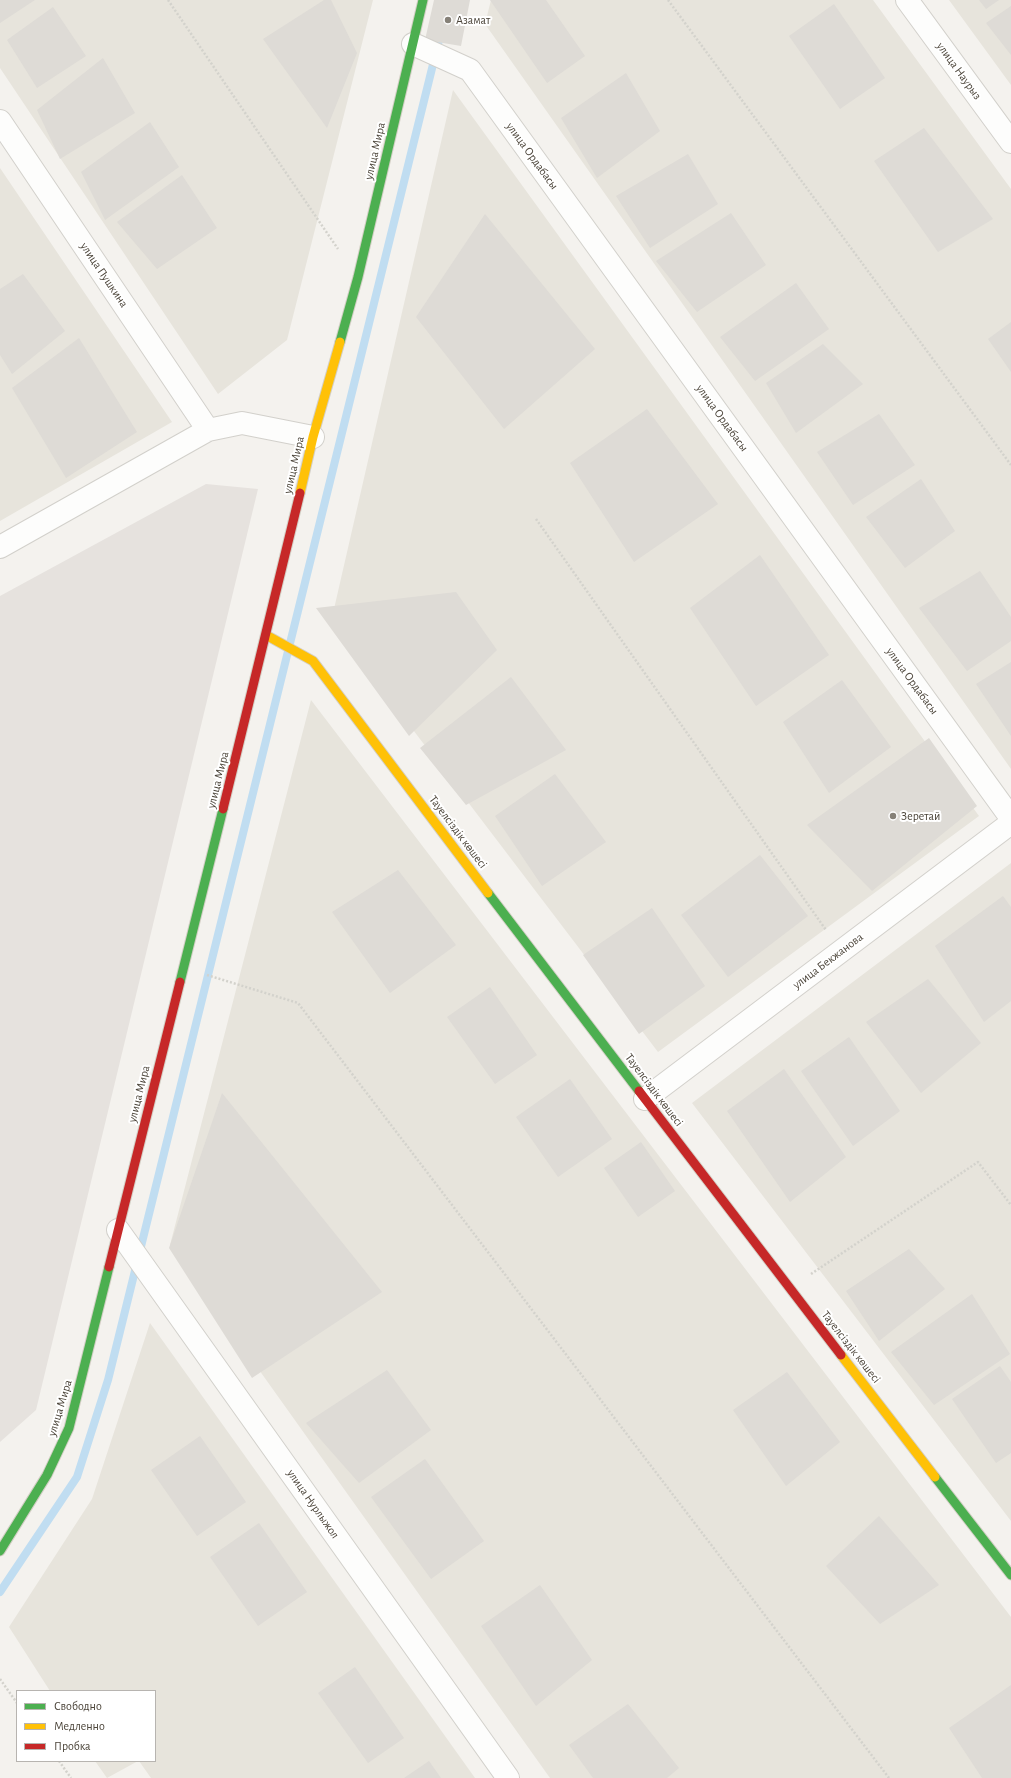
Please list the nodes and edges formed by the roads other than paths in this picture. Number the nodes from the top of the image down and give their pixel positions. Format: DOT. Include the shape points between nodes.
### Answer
graph roads {
  1 [pos="423,0"];
  2 [pos="907,0"];
  3 [pos="413,44"];
  4 [pos="0,121"];
  5 [pos="1011,142"];
  6 [pos="208,430"];
  7 [pos="313,437"];
  8 [pos="0,547"];
  9 [pos="266,634"];
  10 [pos="1011,818"];
  11 [pos="1011,822"];
  12 [pos="645,1099"];
  13 [pos="118,1230"];
  14 [pos="0,1551"];
  15 [pos="1011,1575"];
  16 [pos="508,1778"];
  1 -- 3 [label="street, улица Мира"];
  2 -- 5 [label="street, улица Наурыз"];
  3 -- 7 [label="street, улица Мира" via="358,277"];
  3 -- 10 [label="street, улица Ордабасы" via="470,70"];
  4 -- 6 [label="street, улица Пушкина"];
  6 -- 7 [label="street" via="242,423"];
  6 -- 8 [label="street"];
  7 -- 9 [label="street, улица Мира"];
  9 -- 12 [label="street, Тауелсіздік көшесі" via="313,661"];
  9 -- 13 [label="street, улица Мира"];
  11 -- 12 [label="street, улица Бекжанова"];
  12 -- 15 [label="street, Тауелсіздік көшесі"];
  13 -- 14 [label="street, улица Мира" via="69,1428 47,1475"];
  13 -- 16 [label="street, улица Нурлыжол"];
}
